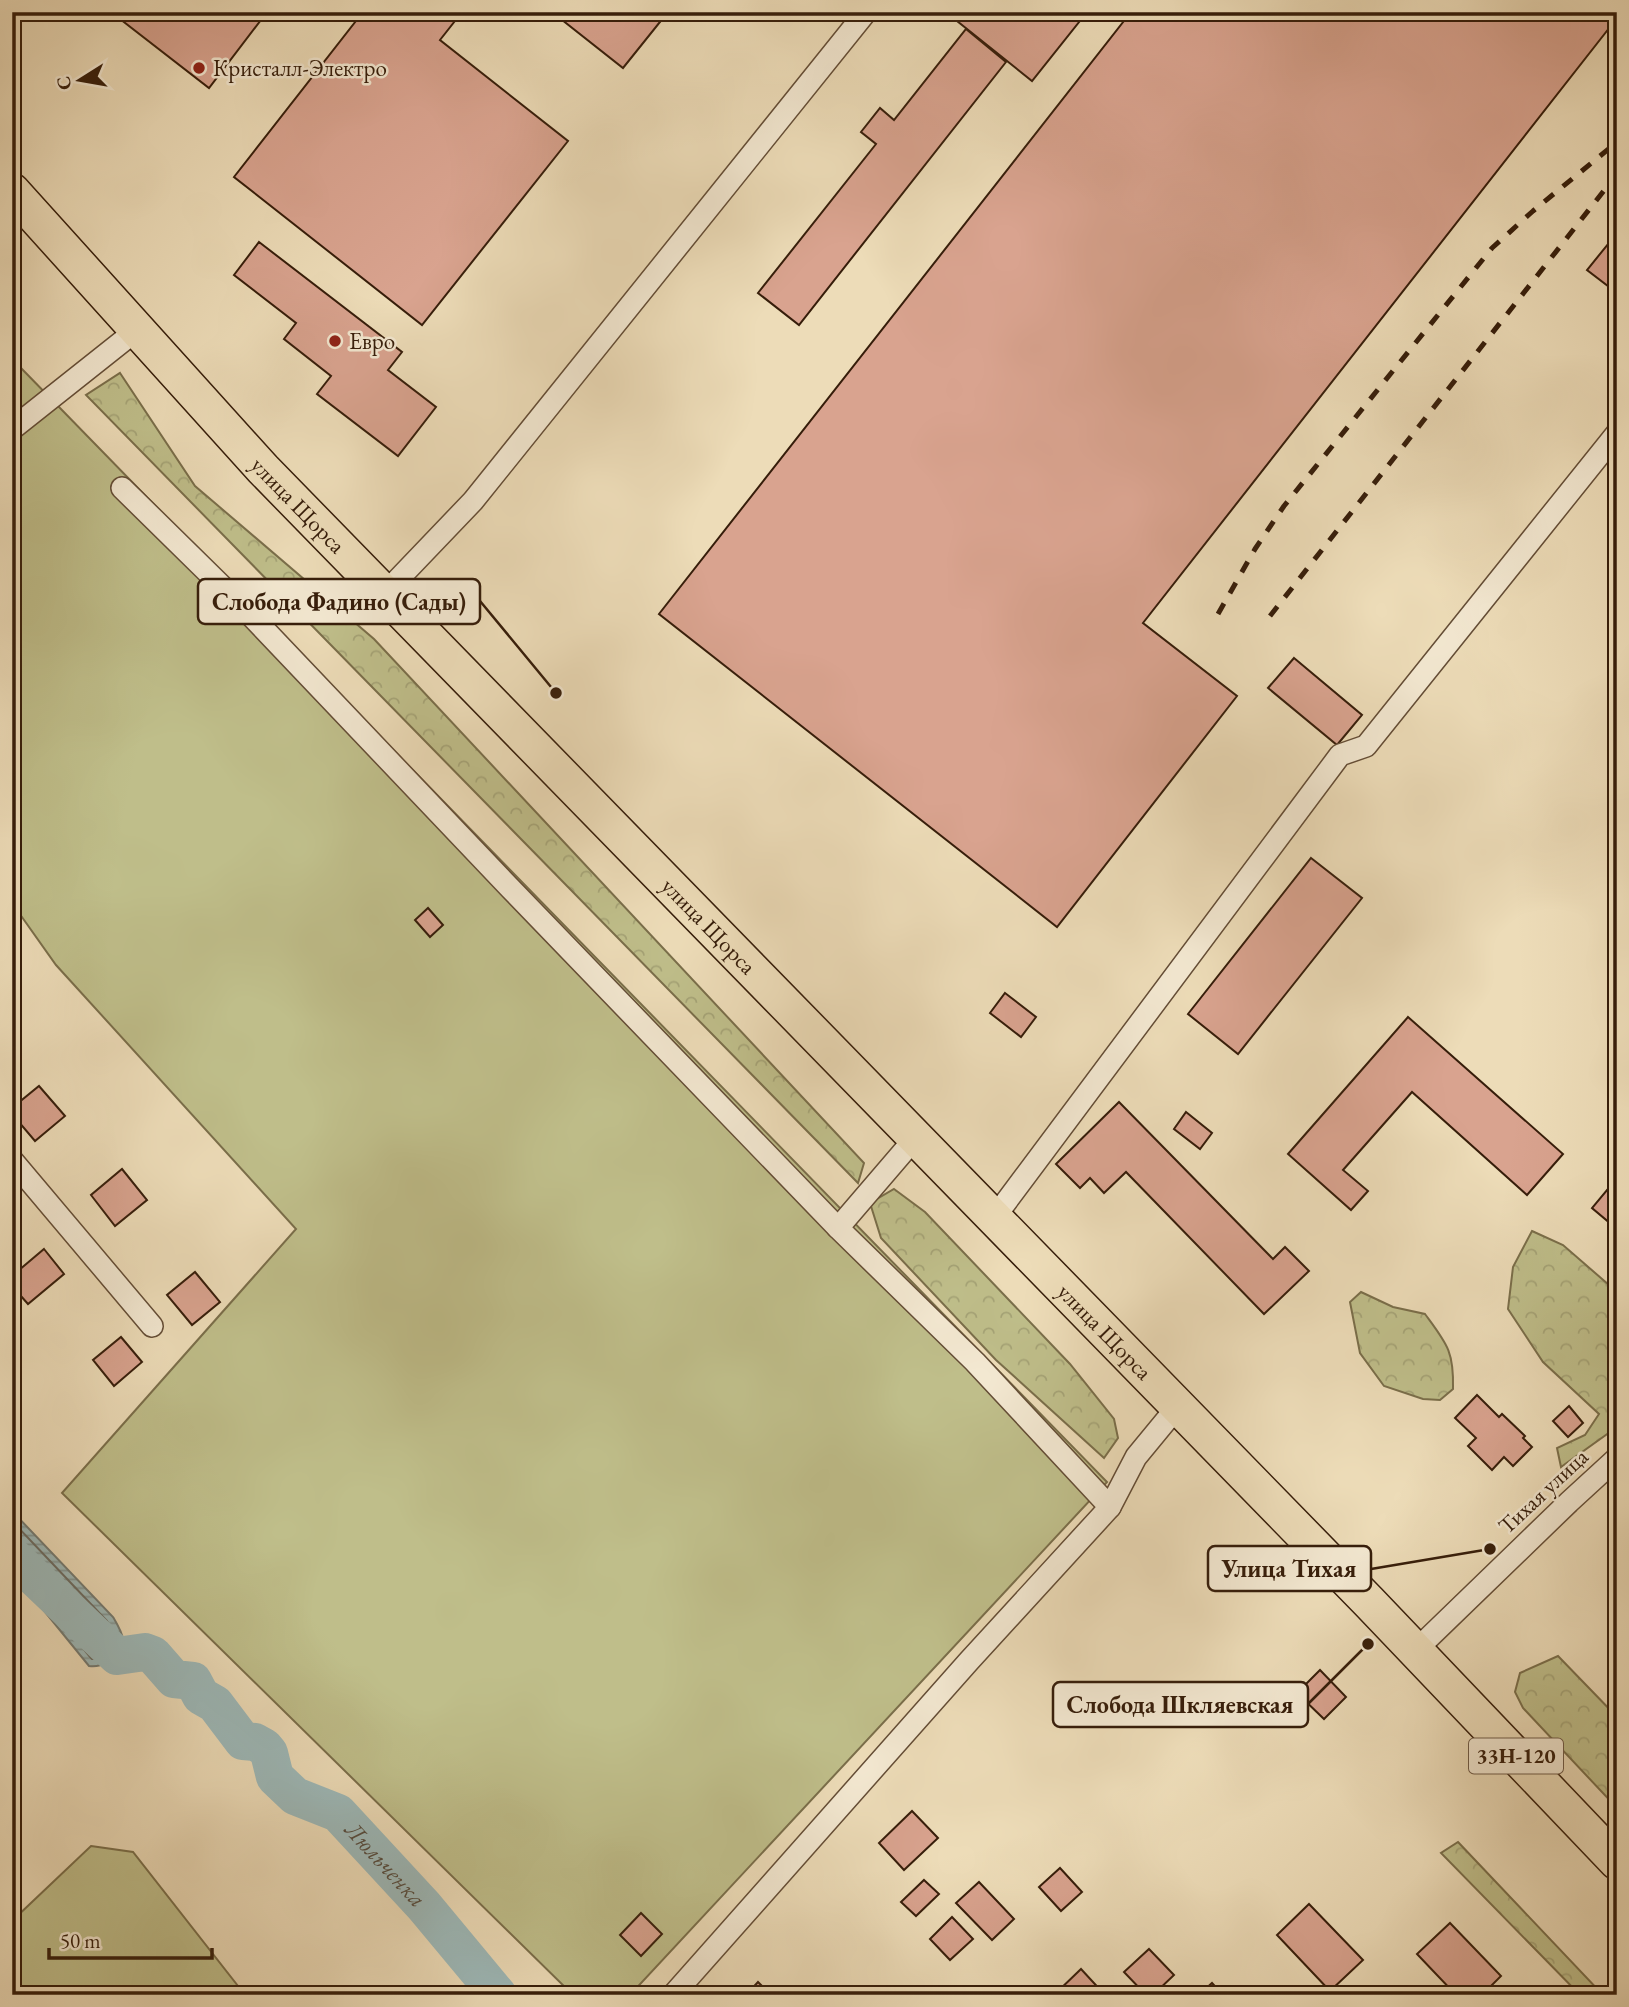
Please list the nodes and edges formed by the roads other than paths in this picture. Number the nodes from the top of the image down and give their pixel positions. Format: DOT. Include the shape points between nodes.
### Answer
graph roads {
  1 [pos="866,12"];
  2 [pos="12,191"];
  3 [pos="138,329"];
  4 [pos="12,429"];
  5 [pos="1617,433"];
  6 [pos="122,488"];
  7 [pos="384,593"];
  8 [pos="916,1137"];
  9 [pos="12,1160"];
  10 [pos="994,1218"];
  11 [pos="838,1228"];
  12 [pos="152,1326"];
  13 [pos="1178,1406"];
  14 [pos="1617,1458"];
  15 [pos="1110,1507"];
  16 [pos="1416,1650"];
  17 [pos="1617,1862"];
  18 [pos="673,1995"];
  1 -- 7 [label="street" via="473,501"];
  2 -- 3 [label="main road, улица Щорса"];
  3 -- 4 [label="street"];
  3 -- 7 [label="main road, улица Щорса"];
  5 -- 10 [label="street" via="1366,746 1340,755"];
  6 -- 11 [label="street" via="240,604"];
  7 -- 8 [label="main road, улица Щорса"];
  8 -- 10 [label="main road, улица Щорса"];
  8 -- 11 [label="street"];
  9 -- 12 [label="street"];
  10 -- 13 [label="main road, улица Щорса"];
  11 -- 15 [label="street" via="975,1362"];
  13 -- 15 [label="street" via="1136,1457"];
  13 -- 16 [label="main road, улица Щорса"];
  14 -- 16 [label="street, Тихая улица"];
  15 -- 18 [label="street"];
  16 -- 17 [label="main road, 33Н-120"];
}
